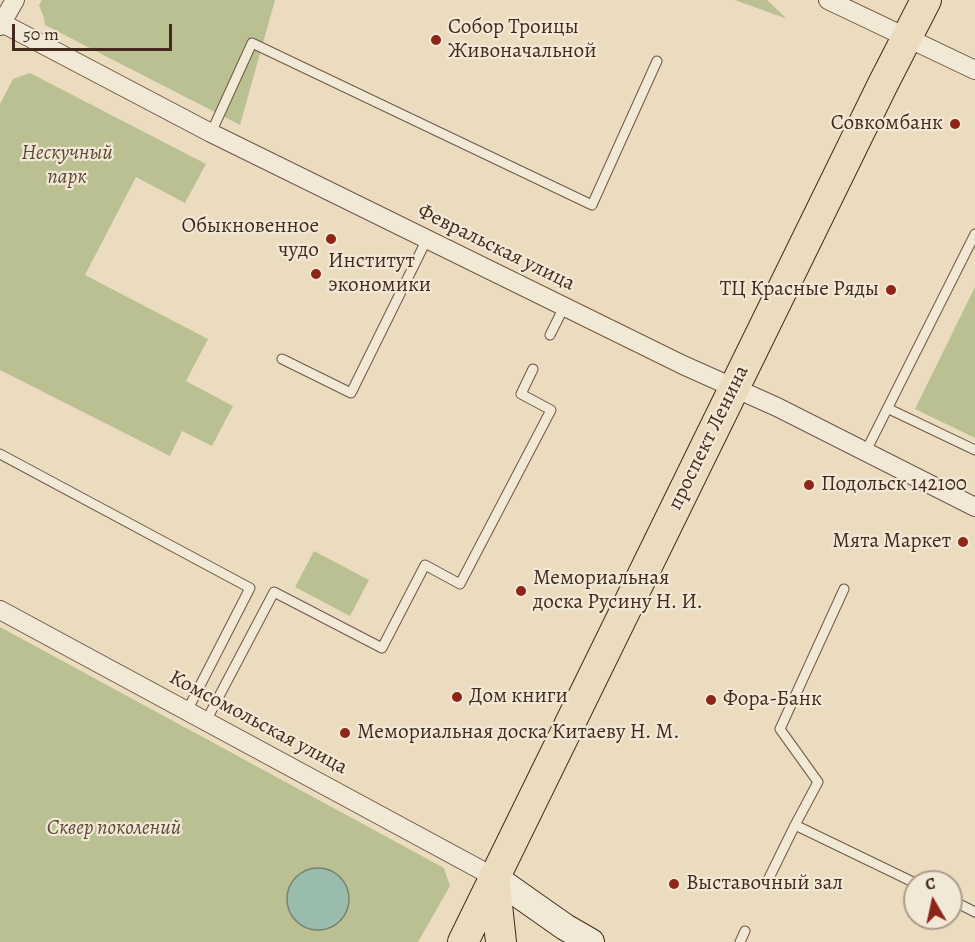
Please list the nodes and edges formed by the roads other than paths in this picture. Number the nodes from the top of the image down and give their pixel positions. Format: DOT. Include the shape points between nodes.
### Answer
graph roads {
  1 [pos="15,0"];
  2 [pos="828,0"];
  3 [pos="926,0"];
  4 [pos="1,24"];
  5 [pos="907,38"];
  6 [pos="657,61"];
  7 [pos="975,70"];
  8 [pos="211,133"];
  9 [pos="975,234"];
  10 [pos="427,239"];
  11 [pos="564,307"];
  12 [pos="550,335"];
  13 [pos="282,359"];
  14 [pos="533,369"];
  15 [pos="733,389"];
  16 [pos="889,408"];
  17 [pos="975,450"];
  18 [pos="866,451"];
  19 [pos="0,454"];
  20 [pos="975,507"];
  21 [pos="844,589"];
  22 [pos="0,610"];
  23 [pos="187,711"];
  24 [pos="206,721"];
  25 [pos="795,825"];
  26 [pos="494,877"];
  27 [pos="903,877"];
  28 [pos="768,880"];
  29 [pos="745,931"];
  30 [pos="463,942"];
  31 [pos="501,942"];
  32 [pos="591,942"];
  33 [pos="740,942"];
  1 -- 4 [label="street"];
  2 -- 5 [label="street"];
  3 -- 5 [label="main road, проспект Ленина"];
  4 -- 8 [label="street, Февральская улица"];
  5 -- 7 [label="street"];
  5 -- 15 [label="main road, проспект Ленина"];
  6 -- 8 [label="lane" via="592,205 252,43"];
  8 -- 10 [label="street, Февральская улица"];
  9 -- 16 [label="lane"];
  10 -- 11 [label="street, Февральская улица"];
  10 -- 13 [label="lane" via="351,393"];
  11 -- 12 [label="lane"];
  11 -- 15 [label="street, Февральская улица"];
  14 -- 24 [label="lane" via="521,394 551,410 460,584 425,565 382,648 274,592"];
  15 -- 18 [label="street, Февральская улица"];
  15 -- 26 [label="main road, проспект Ленина"];
  16 -- 17 [label="lane"];
  16 -- 18 [label="lane"];
  18 -- 20 [label="street, Февральская улица"];
  19 -- 23 [label="lane" via="250,588"];
  21 -- 25 [label="lane" via="780,729 818,782"];
  22 -- 23 [label="street, Комсомольская улица"];
  23 -- 24 [label="street, Комсомольская улица"];
  24 -- 26 [label="street, Комсомольская улица"];
  25 -- 27 [label="lane"];
  25 -- 28 [label="lane"];
  26 -- 30 [label="main road, проспект Ленина"];
  26 -- 31 [label="main road"];
  26 -- 32 [label="main road"];
  29 -- 33 [label="lane"];
}
